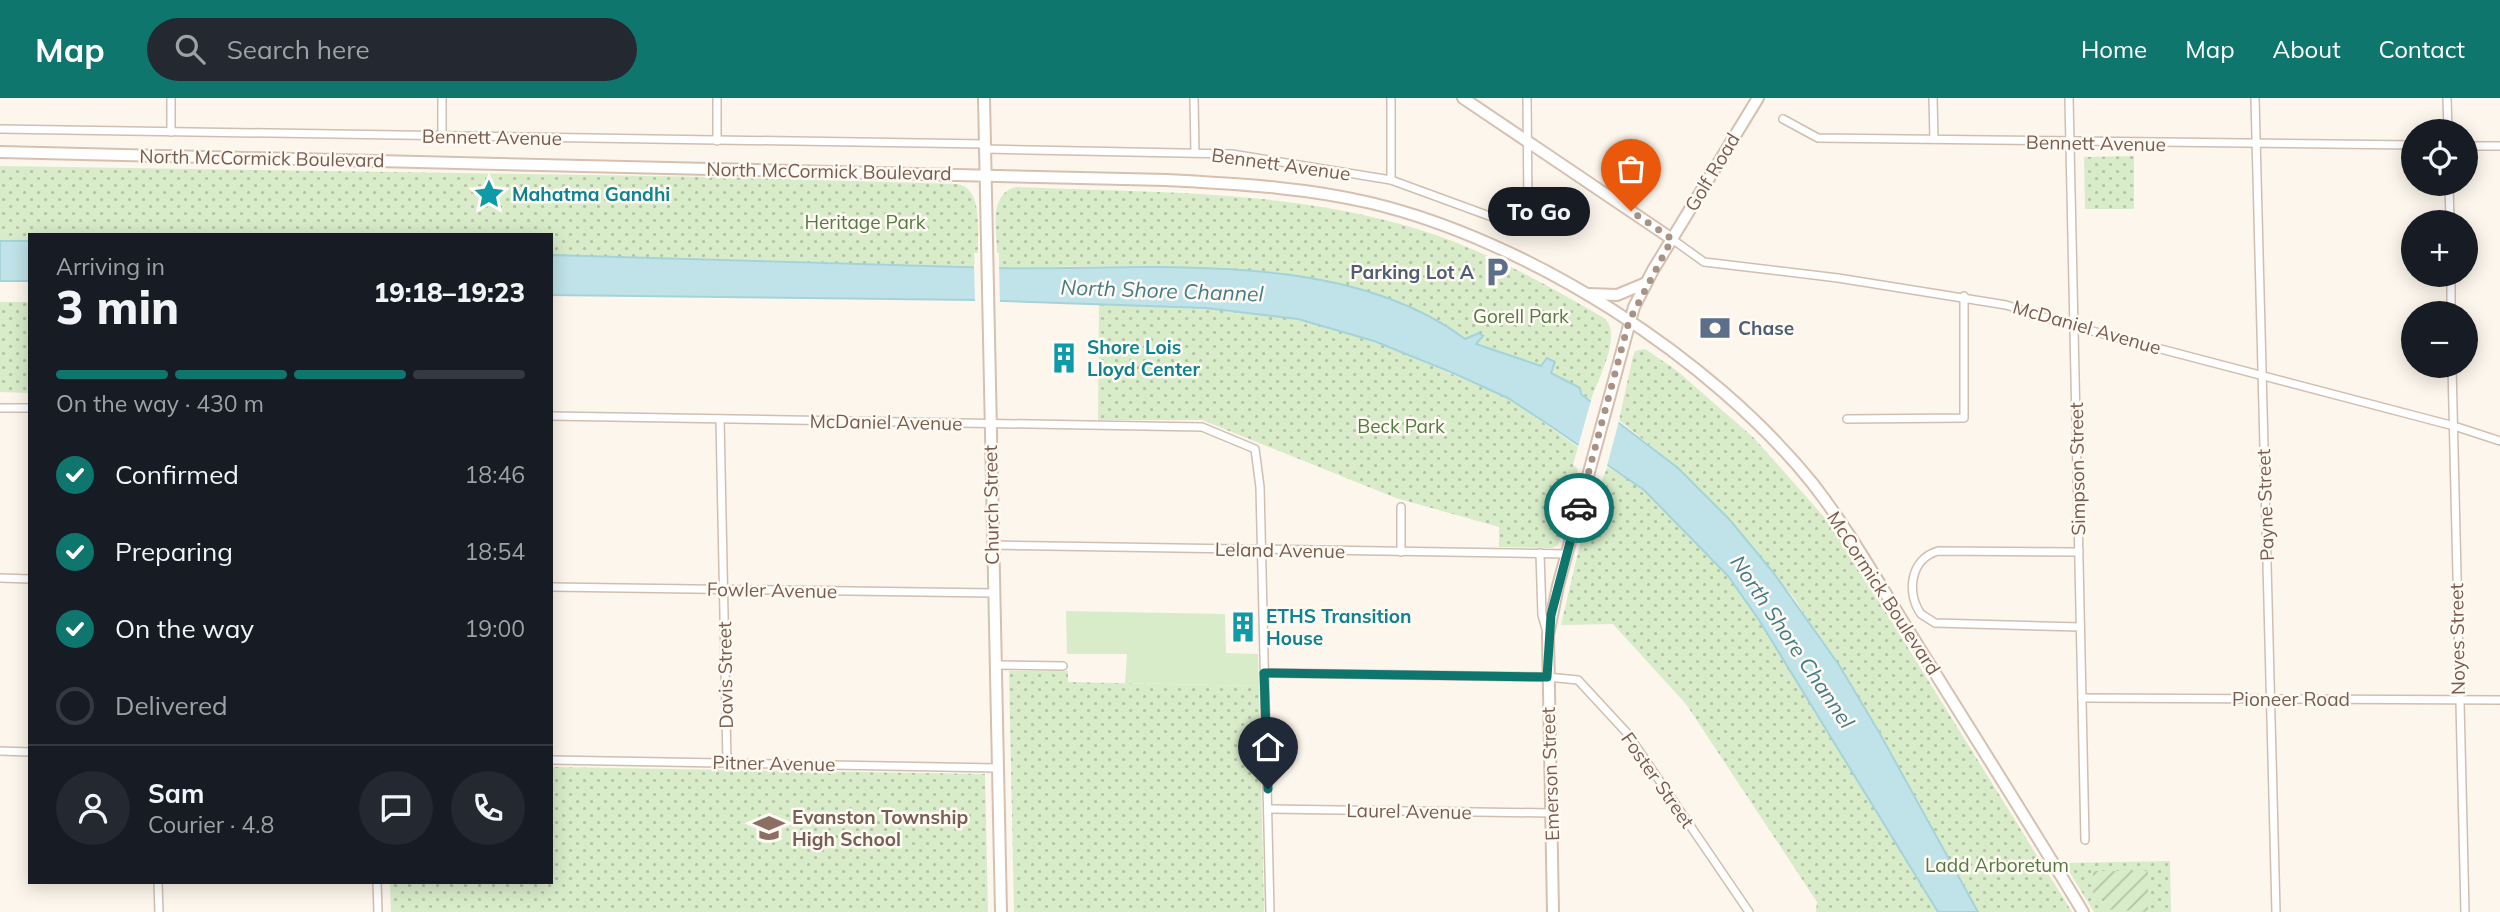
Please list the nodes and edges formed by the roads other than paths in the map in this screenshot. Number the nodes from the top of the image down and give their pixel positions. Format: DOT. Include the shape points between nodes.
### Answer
graph roads {
  1 [pos="171,98"];
  2 [pos="442,98"];
  3 [pos="717,98"];
  4 [pos="984,98"];
  5 [pos="1194,98"];
  6 [pos="1391,98"];
  7 [pos="1463,98"];
  8 [pos="1527,98"];
  9 [pos="1758,98"];
  10 [pos="1933,98"];
  11 [pos="2068,98"];
  12 [pos="2255,98"];
  13 [pos="2447,98"];
  14 [pos="1783,119"];
  15 [pos="2448,119"];
  16 [pos="0,129"];
  17 [pos="171,132"];
  18 [pos="442,136"];
  19 [pos="1934,139"];
  20 [pos="717,141"];
  21 [pos="1528,142"];
  22 [pos="2069,144"];
  23 [pos="2256,144"];
  24 [pos="2401,145"];
  25 [pos="985,146"];
  26 [pos="2478,146"];
  27 [pos="2500,146"];
  28 [pos="0,152"];
  29 [pos="1195,153"];
  30 [pos="985,175"];
  31 [pos="1391,180"];
  32 [pos="1672,239"];
  33 [pos="1646,283"];
  34 [pos="1582,293"];
  35 [pos="1964,296"];
  36 [pos="1629,321"];
  37 [pos="2073,326"];
  38 [pos="2262,374"];
  39 [pos="2452,378"];
  40 [pos="0,408"];
  41 [pos="28,408"];
  42 [pos="553,416"];
  43 [pos="720,419"];
  44 [pos="1847,419"];
  45 [pos="989,424"];
  46 [pos="2454,426"];
  47 [pos="2500,441"];
  48 [pos="1401,506"];
  49 [pos="992,545"];
  50 [pos="1262,549"];
  51 [pos="1401,552"];
  52 [pos="2079,552"];
  53 [pos="1540,553"];
  54 [pos="1567,554"];
  55 [pos="0,578"];
  56 [pos="28,579"];
  57 [pos="553,587"];
  58 [pos="723,590"];
  59 [pos="993,593"];
  60 [pos="2080,627"];
  61 [pos="1548,635"];
  62 [pos="995,665"];
  63 [pos="1063,666"];
  64 [pos="1264,673"];
  65 [pos="1547,677"];
  66 [pos="2082,698"];
  67 [pos="2271,699"];
  68 [pos="2459,700"];
  69 [pos="2500,700"];
  70 [pos="0,751"];
  71 [pos="28,752"];
  72 [pos="553,760"];
  73 [pos="727,762"];
  74 [pos="997,768"];
  75 [pos="1268,809"];
  76 [pos="1551,813"];
  77 [pos="2085,840"];
  78 [pos="158,884"];
  79 [pos="377,884"];
  80 [pos="159,912"];
  81 [pos="378,912"];
  82 [pos="1001,912"];
  83 [pos="1270,912"];
  84 [pos="1553,912"];
  85 [pos="1749,912"];
  86 [pos="2083,912"];
  87 [pos="2276,912"];
  88 [pos="2465,912"];
  1 -- 17 [label="street"];
  2 -- 18 [label="street"];
  3 -- 20 [label="street"];
  4 -- 25 [label="main road, Church Street"];
  5 -- 29 [label="street"];
  6 -- 31 [label="street"];
  7 -- 21 [label="main road"];
  8 -- 21 [label="street"];
  9 -- 32 [label="main road, Golf Road"];
  10 -- 19 [label="street"];
  11 -- 22 [label="street, Simpson Street"];
  12 -- 23 [label="street, Payne Street"];
  13 -- 15 [label="street"];
  14 -- 19 [label="street, Bennett Avenue" via="1818,138"];
  16 -- 17 [label="street, Bennett Avenue"];
  17 -- 18 [label="street, Bennett Avenue"];
  18 -- 20 [label="street, Bennett Avenue"];
  19 -- 22 [label="street, Bennett Avenue"];
  20 -- 25 [label="street, Bennett Avenue"];
  21 -- 31 [label="street, Bennett Avenue" via="1528,206 1525,218 1514,225"];
  21 -- 32 [label="main road"];
  22 -- 23 [label="street, Bennett Avenue"];
  22 -- 37 [label="street, Simpson Street"];
  23 -- 24 [label="street, Bennett Avenue"];
  23 -- 38 [label="street, Payne Street"];
  25 -- 29 [label="street, Bennett Avenue"];
  25 -- 30 [label="main road, Church Street"];
  26 -- 27 [label="street"];
  28 -- 30 [label="main road, North McCormick Boulevard"];
  29 -- 31 [label="street, Bennett Avenue" via="1232,154"];
  30 -- 34 [label="main road, North McCormick Boulevard" via="1284,187 1369,202 1473,235"];
  30 -- 45 [label="main road, Church Street"];
  32 -- 33 [label="main road, Golf Road"];
  32 -- 35 [label="street, McDaniel Avenue" via="1704,262"];
  33 -- 34 [label="main road" via="1618,295"];
  33 -- 36 [label="main road, Golf Road"];
  34 -- 36 [label="main road, North McCormick Boulevard"];
  35 -- 37 [label="street, McDaniel Avenue"];
  35 -- 44 [label="street" via="1964,418"];
  36 -- 54 [label="main road, Emerson Street"];
  36 -- 86 [label="main road, McCormick Boulevard" via="1714,387 1780,447 1812,484 1865,560"];
  37 -- 38 [label="street, McDaniel Avenue"];
  37 -- 52 [label="street, Simpson Street"];
  38 -- 46 [label="street, McDaniel Avenue"];
  38 -- 67 [label="street, Payne Street"];
  39 -- 46 [label="street, Noyes Street"];
  40 -- 41 [label="street"];
  42 -- 43 [label="street, McDaniel Avenue"];
  43 -- 45 [label="street, McDaniel Avenue"];
  43 -- 58 [label="street, Davis Street"];
  45 -- 49 [label="main road, Church Street"];
  45 -- 50 [label="street, McDaniel Avenue" via="1202,427 1251,446 1257,452"];
  46 -- 47 [label="street, McDaniel Avenue"];
  46 -- 68 [label="street, Noyes Street"];
  48 -- 51 [label="street"];
  49 -- 50 [label="street, Leland Avenue"];
  49 -- 59 [label="main road, Church Street"];
  50 -- 51 [label="street, Leland Avenue"];
  50 -- 64 [label="street"];
  51 -- 53 [label="street, Leland Avenue"];
  52 -- 60 [label="street, Simpson Street"];
  52 -- 60 [label="street" via="1938,551 1919,564 1911,589 1921,614 1935,623"];
  53 -- 54 [label="street, Leland Avenue"];
  53 -- 61 [label="street, Emerson Street" via="1542,615"];
  54 -- 61 [label="main road, Emerson Street"];
  55 -- 56 [label="street"];
  57 -- 58 [label="street, Fowler Avenue"];
  58 -- 59 [label="street, Fowler Avenue"];
  58 -- 73 [label="street, Davis Street"];
  59 -- 62 [label="main road, Church Street"];
  60 -- 66 [label="street, Simpson Street"];
  61 -- 65 [label="main road, Emerson Street"];
  62 -- 63 [label="street"];
  62 -- 74 [label="main road, Church Street"];
  64 -- 65 [label="street, Foster Street"];
  64 -- 75 [label="street"];
  65 -- 76 [label="main road, Emerson Street"];
  65 -- 85 [label="street, Foster Street" via="1578,680 1627,733"];
  66 -- 67 [label="street, Pioneer Road"];
  66 -- 77 [label="street, Simpson Street"];
  67 -- 68 [label="street, Pioneer Road"];
  67 -- 87 [label="street, Payne Street"];
  68 -- 69 [label="street, Pioneer Road"];
  68 -- 88 [label="street, Noyes Street"];
  70 -- 71 [label="street"];
  72 -- 73 [label="street, Pitner Avenue"];
  73 -- 74 [label="street, Pitner Avenue"];
  74 -- 82 [label="main road, Church Street"];
  75 -- 76 [label="street, Laurel Avenue"];
  75 -- 83 [label="street"];
  76 -- 84 [label="main road, Emerson Street"];
  78 -- 80 [label="street"];
  79 -- 81 [label="street"];
}
